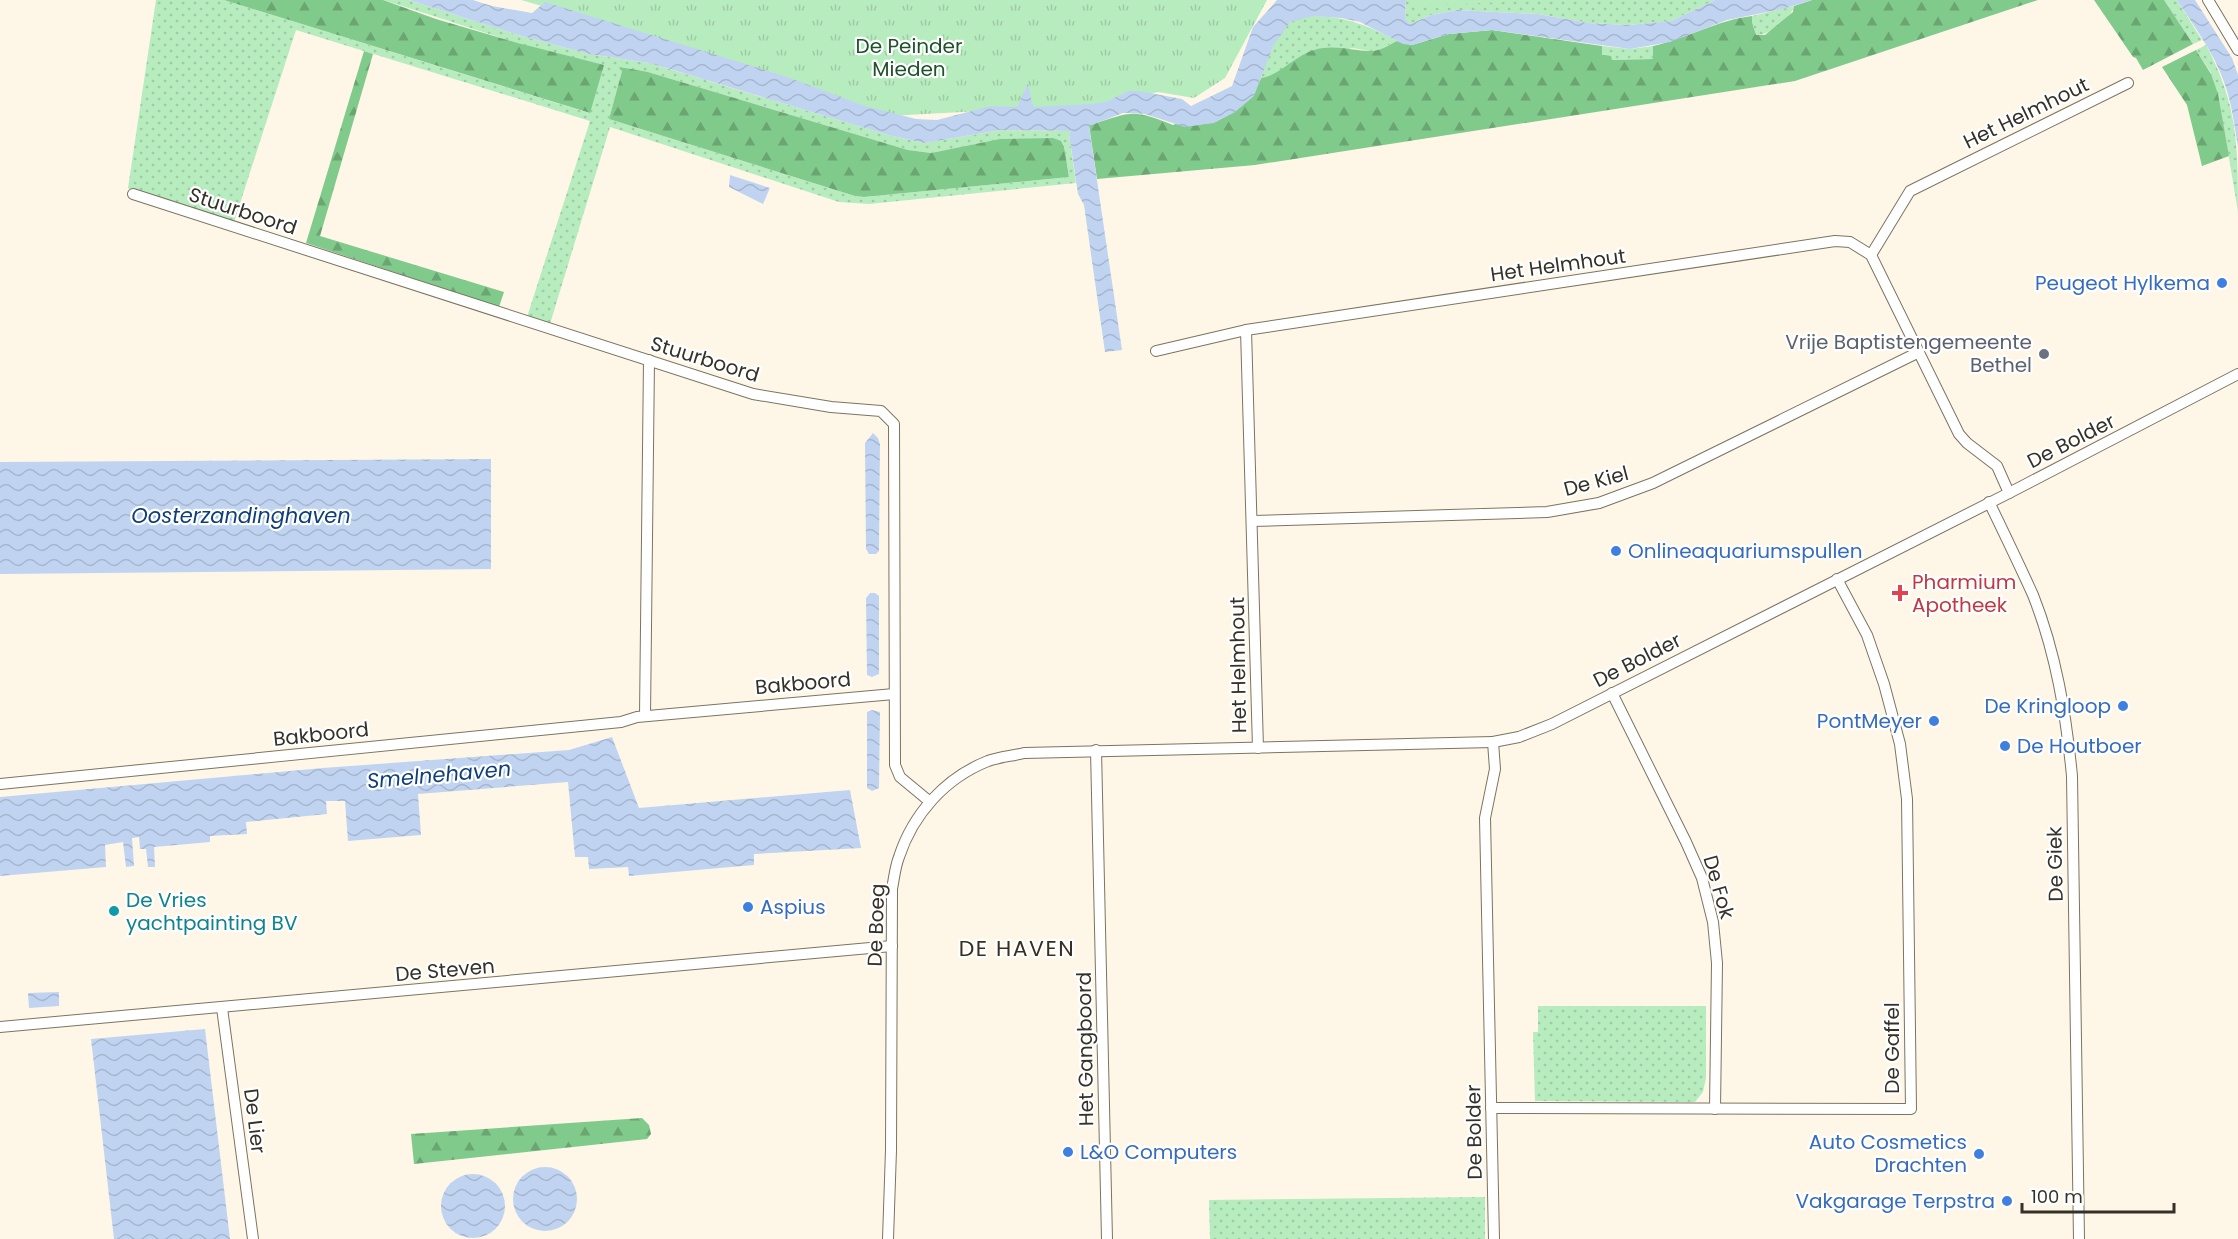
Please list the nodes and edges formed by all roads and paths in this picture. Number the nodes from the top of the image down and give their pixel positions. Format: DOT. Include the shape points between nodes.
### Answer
graph roads {
  1 [pos="2208,0"];
  2 [pos="2238,50"];
  3 [pos="2128,82"];
  4 [pos="133,195"];
  5 [pos="1871,255"];
  6 [pos="1246,330"];
  7 [pos="1156,351"];
  8 [pos="1919,352"];
  9 [pos="649,360"];
  10 [pos="2238,374"];
  11 [pos="2009,493"];
  12 [pos="1989,502"];
  13 [pos="1252,521"];
  14 [pos="1837,579"];
  15 [pos="1612,693"];
  16 [pos="894,694"];
  17 [pos="645,716"];
  18 [pos="1493,742"];
  19 [pos="1258,748"];
  20 [pos="1096,750"];
  21 [pos="0,783"];
  22 [pos="929,801"];
  23 [pos="892,946"];
  24 [pos="222,1008"];
  25 [pos="0,1027"];
  26 [pos="1491,1108"];
  27 [pos="1715,1109"];
  28 [pos="252,1239"];
  29 [pos="888,1239"];
  30 [pos="1107,1239"];
  31 [pos="1494,1239"];
  32 [pos="2079,1239"];
  1 -- 2 [label="street"];
  3 -- 5 [label="street, Het Helmhout" via="1910,191"];
  4 -- 9 [label="street, Stuurboord"];
  5 -- 6 [label="street, Het Helmhout" via="1850,243 1835,241"];
  5 -- 8 [label="street"];
  6 -- 7 [label="street, Het Helmhout"];
  6 -- 13 [label="street, Het Helmhout"];
  8 -- 11 [label="street" via="1959,434 1997,466"];
  8 -- 13 [label="street, De Kiel" via="1653,483 1599,503 1547,512"];
  9 -- 16 [label="street, Stuurboord" via="753,394 881,411 894,424"];
  9 -- 17 [label="street"];
  10 -- 11 [label="street, De Bolder"];
  11 -- 12 [label="street, De Bolder"];
  12 -- 14 [label="street, De Bolder"];
  12 -- 32 [label="street, De Giek" via="2033,597 2056,666 2066,720 2072,776"];
  13 -- 19 [label="street, Het Helmhout"];
  14 -- 15 [label="street, De Bolder"];
  14 -- 27 [label="street, De Gaffel" via="1867,635 1900,744 1907,799 1911,1109"];
  15 -- 18 [label="street, De Bolder" via="1541,728"];
  15 -- 27 [label="street, De Fok" via="1702,878 1713,922 1717,963"];
  16 -- 17 [label="street, Bakboord"];
  16 -- 22 [label="street, Stuurboord" via="895,765 900,777"];
  17 -- 21 [label="street, Bakboord" via="621,722"];
  18 -- 19 [label="street, Het Helmhout"];
  18 -- 26 [label="street, De Bolder" via="1496,769 1485,818"];
  19 -- 20 [label="street, Het Helmhout"];
  20 -- 22 [label="street, De Boeg" via="1024,753 988,761 956,778"];
  20 -- 30 [label="street, Het Gangboord"];
  22 -- 23 [label="street, De Boeg" via="898,858 892,889"];
  23 -- 24 [label="street, De Steven"];
  23 -- 29 [label="street, De Boeg"];
  24 -- 25 [label="street, De Steven"];
  24 -- 28 [label="street, De Lier"];
  26 -- 27 [label="street, De Gaffel"];
  26 -- 31 [label="street, De Bolder"];
}
